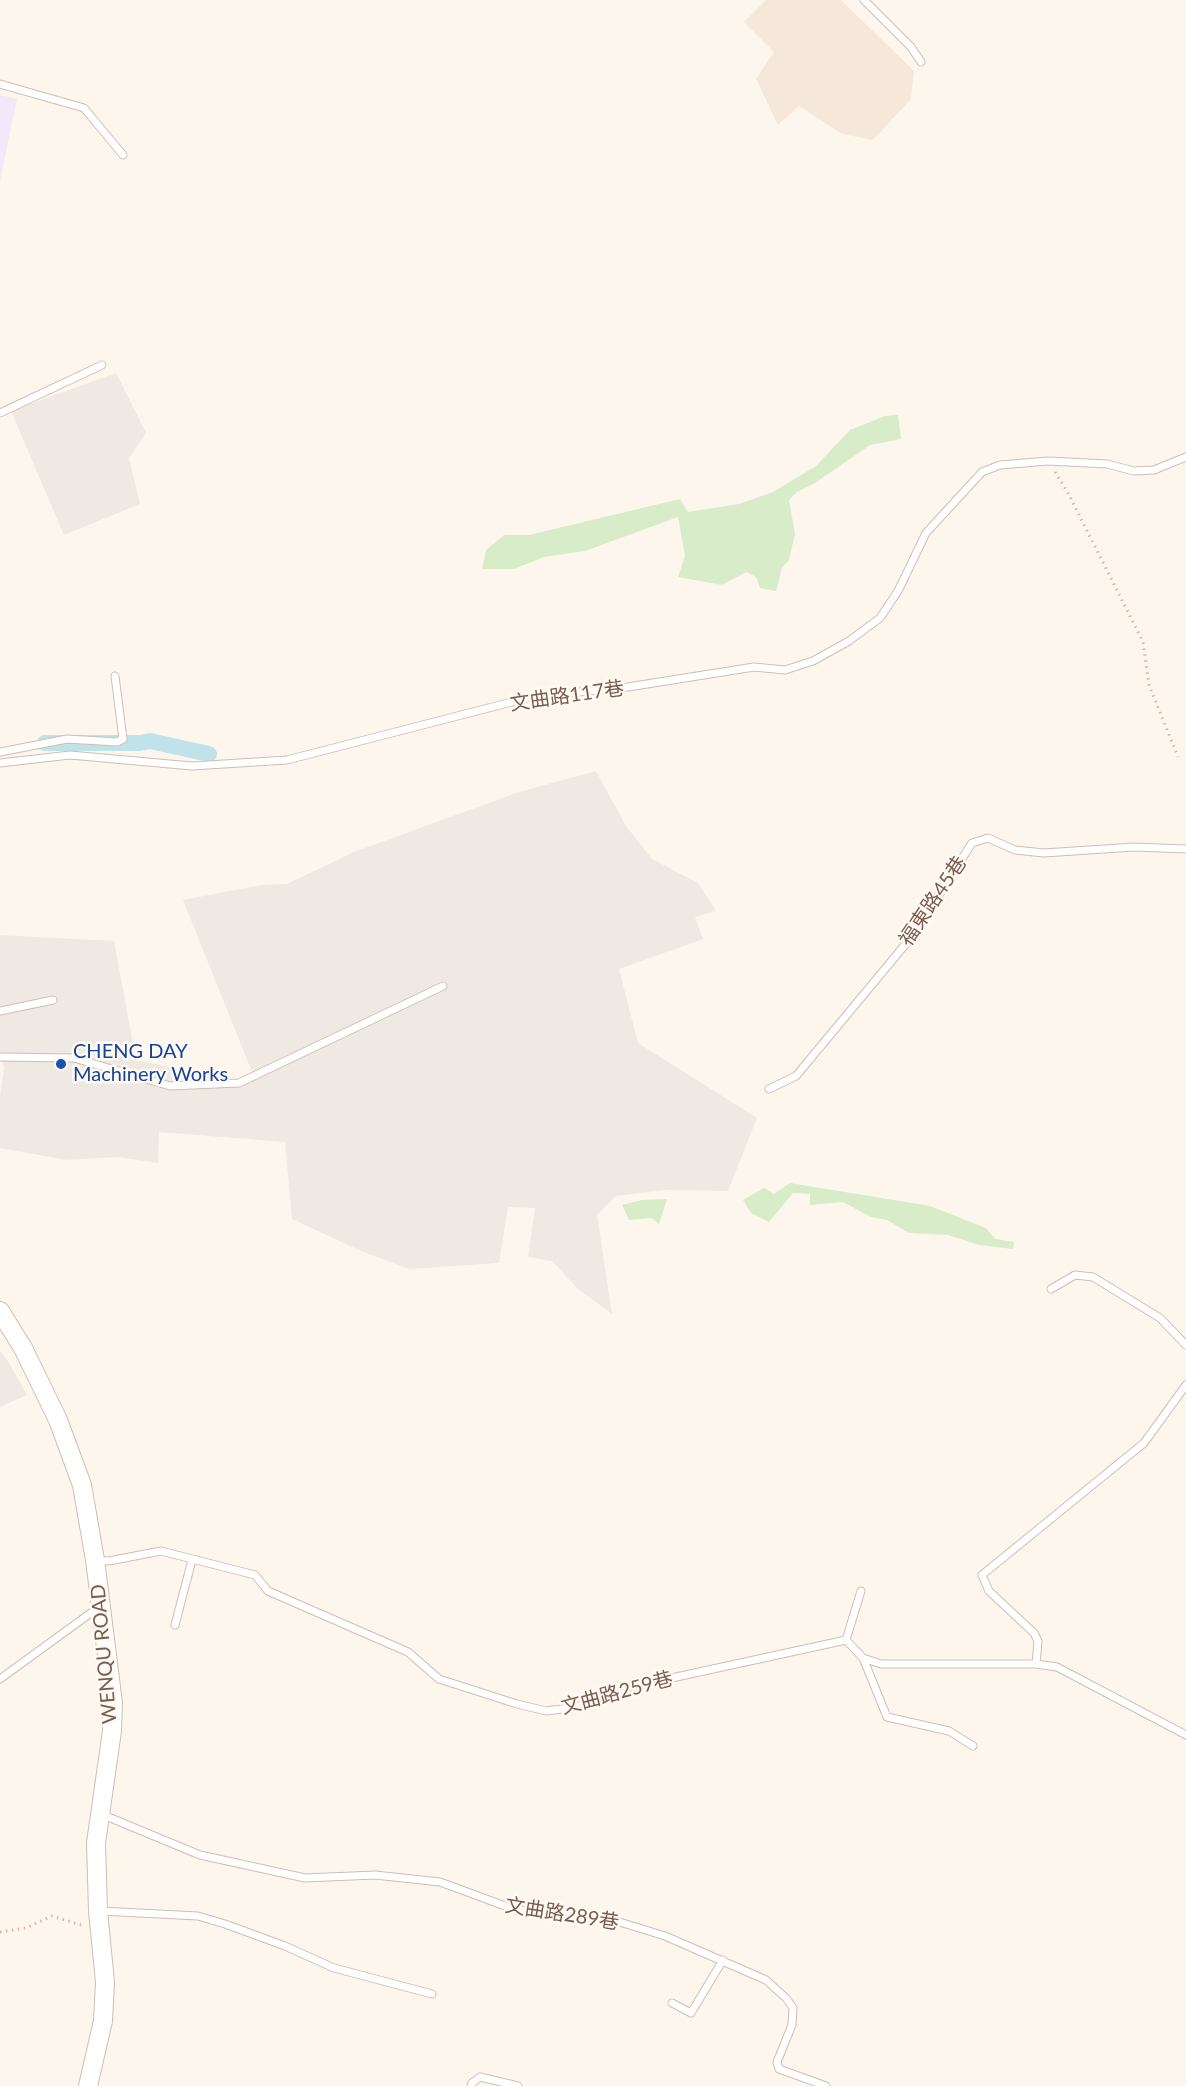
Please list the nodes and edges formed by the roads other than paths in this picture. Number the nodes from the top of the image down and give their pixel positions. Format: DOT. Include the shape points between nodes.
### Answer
graph roads {
  1 [pos="864,0"];
  2 [pos="921,62"];
  3 [pos="0,84"];
  4 [pos="123,155"];
  5 [pos="102,365"];
  6 [pos="0,414"];
  7 [pos="1186,457"];
  8 [pos="115,676"];
  9 [pos="0,752"];
  10 [pos="0,763"];
  11 [pos="1186,849"];
  12 [pos="443,986"];
  13 [pos="53,1000"];
  14 [pos="0,1011"];
  15 [pos="0,1058"];
  16 [pos="769,1089"];
  17 [pos="1051,1289"];
  18 [pos="0,1311"];
  19 [pos="1186,1345"];
  20 [pos="1186,1385"];
  21 [pos="94,1560"];
  22 [pos="192,1560"];
  23 [pos="861,1591"];
  24 [pos="101,1606"];
  25 [pos="175,1625"];
  26 [pos="846,1641"];
  27 [pos="863,1658"];
  28 [pos="1036,1664"];
  29 [pos="0,1679"];
  30 [pos="1186,1735"];
  31 [pos="973,1746"];
  32 [pos="101,1814"];
  33 [pos="98,1911"];
  34 [pos="723,1960"];
  35 [pos="432,1994"];
  36 [pos="672,2003"];
  37 [pos="88,2086"];
  38 [pos="471,2086"];
  39 [pos="518,2086"];
  40 [pos="826,2086"];
  1 -- 2 [label="lane"];
  3 -- 4 [label="lane" via="84,108"];
  5 -- 6 [label="lane"];
  7 -- 10 [label="lane, 文曲路117巷" via="1154,470 1048,461 1000,465 982,472 926,533 880,618 813,661 785,670 754,667 531,698 287,760 192,766 70,755"];
  8 -- 9 [label="lane" via="123,740 67,740"];
  11 -- 16 [label="lane, 福東路45巷" via="1134,847 1044,853 1015,850 988,838 972,843 906,943 796,1076"];
  12 -- 15 [label="lane" via="239,1083 170,1086 74,1058"];
  13 -- 14 [label="lane"];
  17 -- 19 [label="lane" via="1075,1275 1093,1277 1160,1318"];
  18 -- 21 [label="street, WENQU ROAD" via="58,1420 82,1485"];
  20 -- 28 [label="lane" via="1144,1443 982,1575 989,1592 1034,1633 1038,1641"];
  21 -- 22 [label="lane, 文曲路259巷" via="161,1551"];
  21 -- 24 [label="street, WENQU ROAD"];
  22 -- 25 [label="lane"];
  22 -- 26 [label="lane, 文曲路259巷" via="255,1575 268,1591 408,1653 439,1678 546,1711 577,1707 612,1691"];
  23 -- 26 [label="lane"];
  24 -- 29 [label="lane"];
  24 -- 32 [label="street, WENQU ROAD" via="113,1703"];
  26 -- 27 [label="lane"];
  27 -- 28 [label="lane" via="881,1664"];
  27 -- 31 [label="lane" via="886,1717 949,1731"];
  28 -- 30 [label="lane" via="1057,1667"];
  32 -- 33 [label="street, WENQU ROAD" via="96,1843"];
  32 -- 34 [label="lane, 文曲路289巷" via="200,1855 305,1878 375,1875 440,1882 516,1910 610,1919"];
  33 -- 35 [label="lane" via="198,1916 285,1946 334,1968"];
  33 -- 37 [label="street, WENQU ROAD" via="105,1982 103,2021"];
  34 -- 36 [label="lane" via="692,2013"];
  34 -- 40 [label="lane, 文曲路289巷" via="766,1980 793,2008 792,2025 777,2062 779,2069"];
  38 -- 39 [label="lane" via="480,2077"];
}
